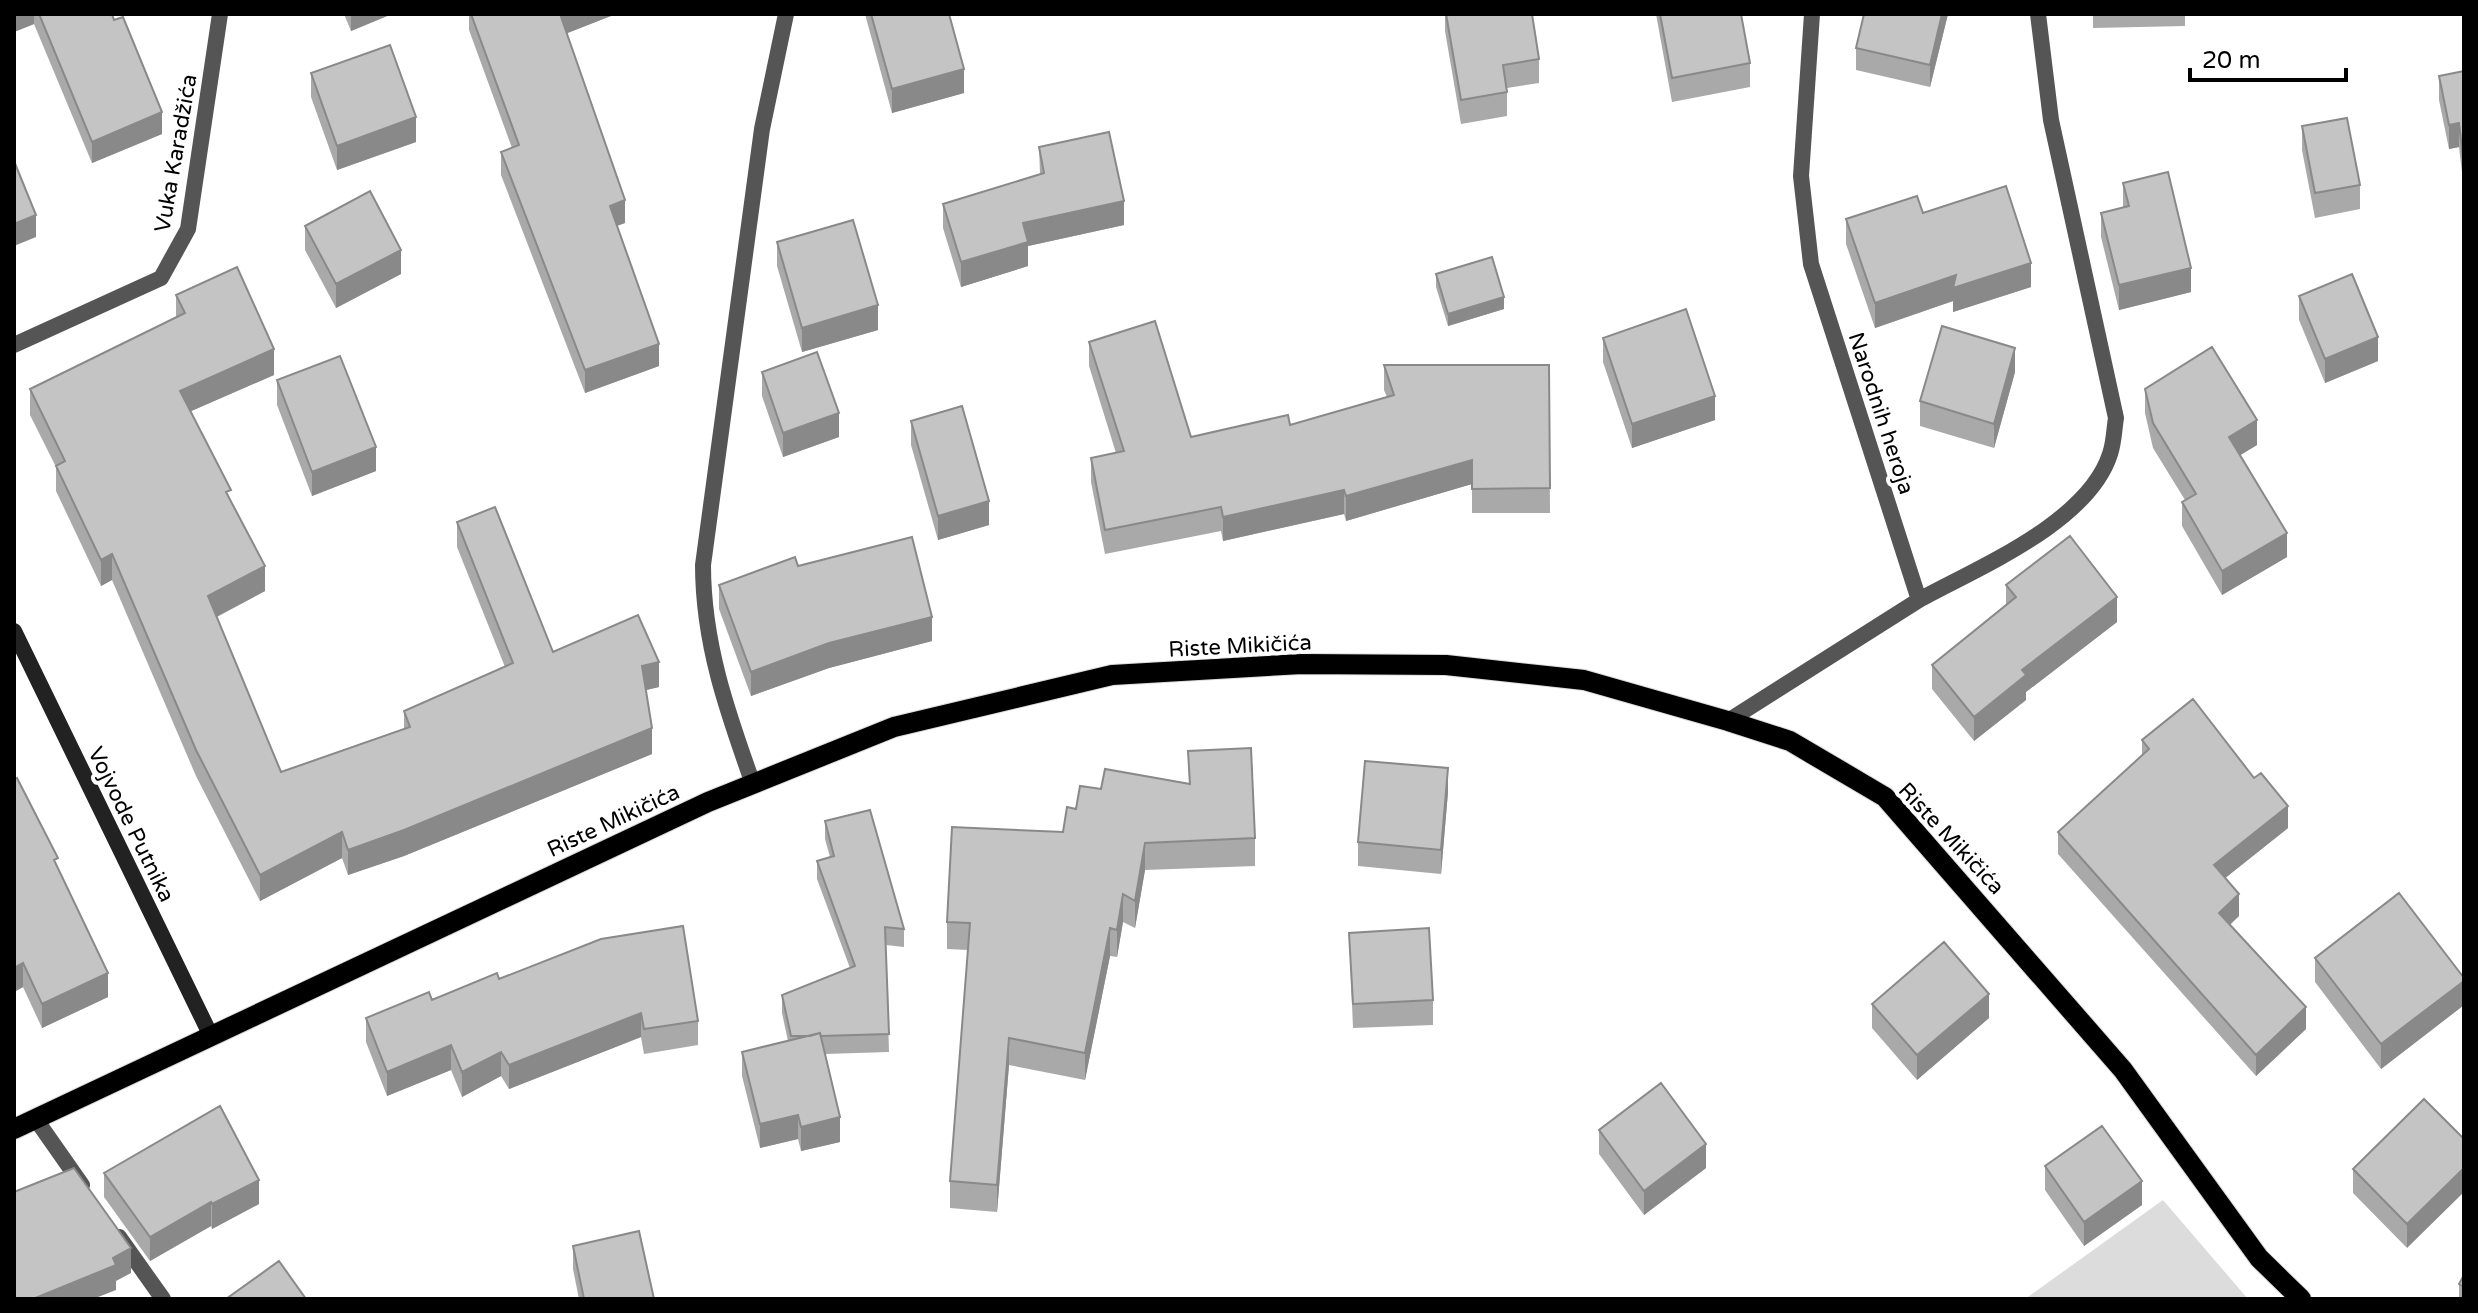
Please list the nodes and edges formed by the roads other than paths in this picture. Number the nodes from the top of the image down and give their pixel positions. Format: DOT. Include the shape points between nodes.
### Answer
graph roads {
  1 [pos="220,14"];
  2 [pos="786,14"];
  3 [pos="1812,14"];
  4 [pos="2038,14"];
  5 [pos="14,345"];
  6 [pos="1919,600"];
  7 [pos="14,631"];
  8 [pos="1728,721"];
  9 [pos="753,784"];
  10 [pos="211,1036"];
  11 [pos="35,1118"];
  12 [pos="14,1129"];
  13 [pos="90,1196"];
  14 [pos="108,1221"];
  15 [pos="163,1299"];
  16 [pos="2301,1299"];
  1 -- 5 [label="street, Vuka Karadžića" via="188,229 177,254 161,278"];
  2 -- 9 [label="street" via="762,129 703,565 703,610 718,685"];
  3 -- 6 [label="street, Narodnih heroja" via="1801,176 1811,264"];
  4 -- 6 [label="street" via="2051,120 2116,418 2110,456 2081,501 2036,537"];
  6 -- 8 [label="street"];
  7 -- 10 [label="street, Vojvode Putnika"];
  8 -- 9 [label="main road, Riste Mikičića" via="1584,680 1446,665 1302,664 1112,675 894,727"];
  8 -- 16 [label="main road, Riste Mikičića" via="1790,741 1885,797 2123,1070 2259,1258"];
  9 -- 10 [label="main road, Riste Mikičića"];
  10 -- 11 [label="main road, Riste Mikičića"];
  11 -- 12 [label="main road, Riste Mikičića"];
  11 -- 13 [label="street"];
  14 -- 15 [label="street"];
}
